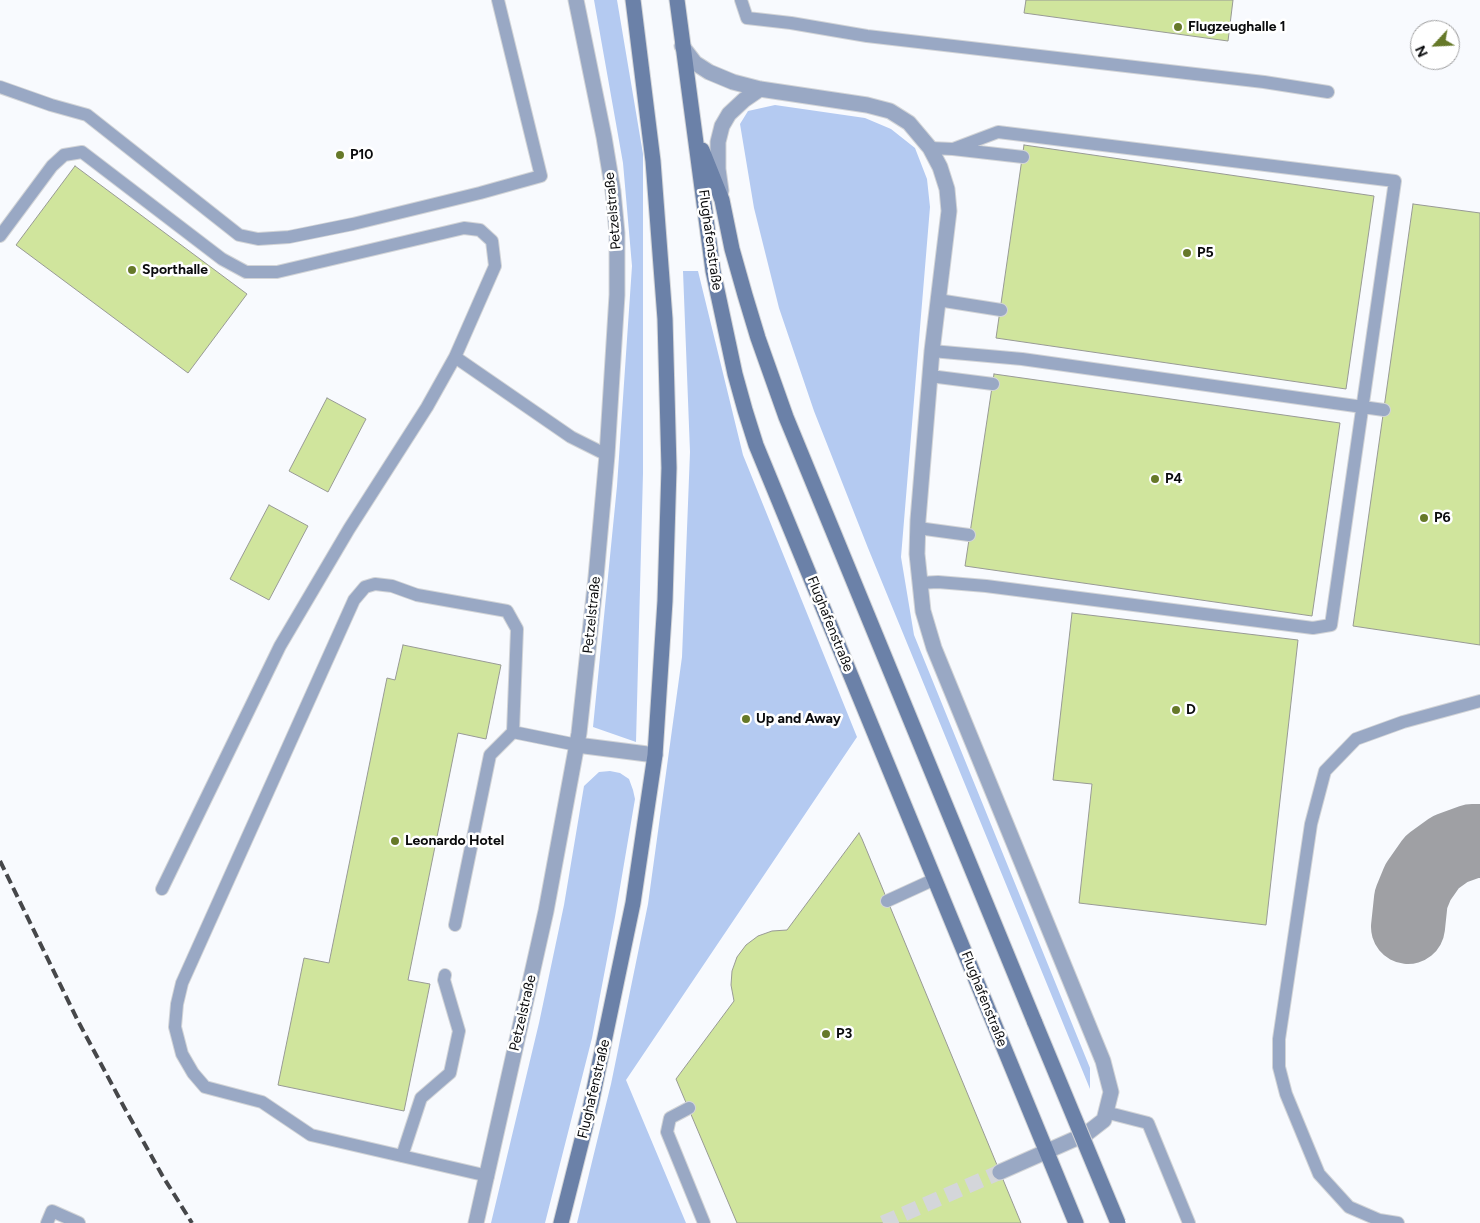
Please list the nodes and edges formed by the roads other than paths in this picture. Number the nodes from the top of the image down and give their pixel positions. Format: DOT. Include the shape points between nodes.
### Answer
graph roads {
  1 [pos="498,0"];
  2 [pos="576,0"];
  3 [pos="633,0"];
  4 [pos="677,0"];
  5 [pos="742,0"];
  6 [pos="682,46"];
  7 [pos="0,87"];
  8 [pos="760,89"];
  9 [pos="1328,92"];
  10 [pos="694,128"];
  11 [pos="930,148"];
  12 [pos="953,149"];
  13 [pos="1023,157"];
  14 [pos="722,200"];
  15 [pos="0,236"];
  16 [pos="938,300"];
  17 [pos="1001,310"];
  18 [pos="932,351"];
  19 [pos="454,357"];
  20 [pos="930,376"];
  21 [pos="993,384"];
  22 [pos="1362,406"];
  23 [pos="1384,410"];
  24 [pos="607,455"];
  25 [pos="918,528"];
  26 [pos="969,535"];
  27 [pos="919,583"];
  28 [pos="1480,701"];
  29 [pos="512,732"];
  30 [pos="577,745"];
  31 [pos="655,755"];
  32 [pos="935,879"];
  33 [pos="162,889"];
  34 [pos="888,901"];
  35 [pos="455,925"];
  36 [pos="445,975"];
  37 [pos="689,1108"];
  38 [pos="1106,1112"];
  39 [pos="1047,1152"];
  40 [pos="402,1156"];
  41 [pos="1000,1172"];
  42 [pos="488,1176"];
  43 [pos="47,1223"];
  44 [pos="79,1223"];
  45 [pos="476,1223"];
  46 [pos="561,1223"];
  47 [pos="704,1223"];
  48 [pos="1076,1223"];
  49 [pos="1118,1223"];
  50 [pos="1189,1223"];
  51 [pos="1398,1223"];
  1 -- 7 [label="lane" via="541,176 289,237 258,239 239,235 87,115"];
  2 -- 24 [label="street, Petzelstraße" via="614,191 617,233"];
  3 -- 31 [label="main road, Flughafenstraße" via="660,235 668,388 668,538"];
  4 -- 6 [label="main road, Flughafenstraße"];
  5 -- 9 [label="lane" via="747,18 867,36"];
  6 -- 8 [label="street" via="695,63 709,72"];
  6 -- 10 [label="main road, Flughafenstraße"];
  8 -- 11 [label="street" via="890,111 908,123"];
  8 -- 14 [label="street" via="729,114 722,126 718,142 718,169"];
  10 -- 14 [label="main road, Flughafenstraße"];
  10 -- 32 [label="main road, Flughafenstraße" via="713,271 733,365 756,445"];
  11 -- 12 [label="lane"];
  11 -- 16 [label="street" via="940,167 949,211"];
  12 -- 13 [label="lane"];
  12 -- 22 [label="lane" via="998,132 1395,181"];
  14 -- 49 [label="main road, Flughafenstraße, bridge" via="732,249 786,418"];
  15 -- 19 [label="lane" via="52,166 64,155 82,152 222,259 246,272 277,272 464,228 480,230 492,241 495,266"];
  16 -- 17 [label="lane"];
  16 -- 18 [label="street"];
  18 -- 20 [label="street"];
  18 -- 22 [label="lane" via="1022,359"];
  19 -- 24 [label="lane" via="571,437"];
  19 -- 33 [label="lane" via="427,407 390,462 280,646"];
  20 -- 21 [label="lane"];
  20 -- 25 [label="street"];
  22 -- 23 [label="lane"];
  22 -- 27 [label="lane" via="1331,625 1313,628 986,586"];
  24 -- 30 [label="street, Petzelstraße"];
  25 -- 26 [label="lane"];
  25 -- 27 [label="street"];
  27 -- 38 [label="street" via="934,648 1103,1061 1110,1092"];
  28 -- 51 [label="lane" via="1403,722 1356,740 1325,771 1311,824 1279,1039 1279,1066 1286,1094 1319,1174 1349,1207 1379,1220"];
  29 -- 30 [label="lane"];
  29 -- 35 [label="lane" via="490,755"];
  29 -- 40 [label="lane" via="517,629 507,611 417,595 392,586 375,584 365,587 354,600 186,974 179,997 175,1027 182,1054 204,1087 262,1102 312,1134"];
  30 -- 31 [label="street"];
  30 -- 42 [label="street, Petzelstraße" via="546,910"];
  31 -- 46 [label="main road, Flughafenstraße" via="633,903 615,994"];
  32 -- 34 [label="lane"];
  32 -- 39 [label="main road, Flughafenstraße"];
  36 -- 40 [label="lane" via="460,1031 450,1073 421,1098"];
  37 -- 47 [label="lane" via="670,1118 667,1132"];
  38 -- 39 [label="street" via="1104,1120 1086,1134"];
  38 -- 50 [label="lane" via="1148,1123"];
  39 -- 41 [label="street"];
  39 -- 48 [label="main road, Flughafenstraße"];
  40 -- 42 [label="lane"];
  42 -- 45 [label="street, Petzelstraße"];
  43 -- 44 [label="lane" via="52,1211"];
}
